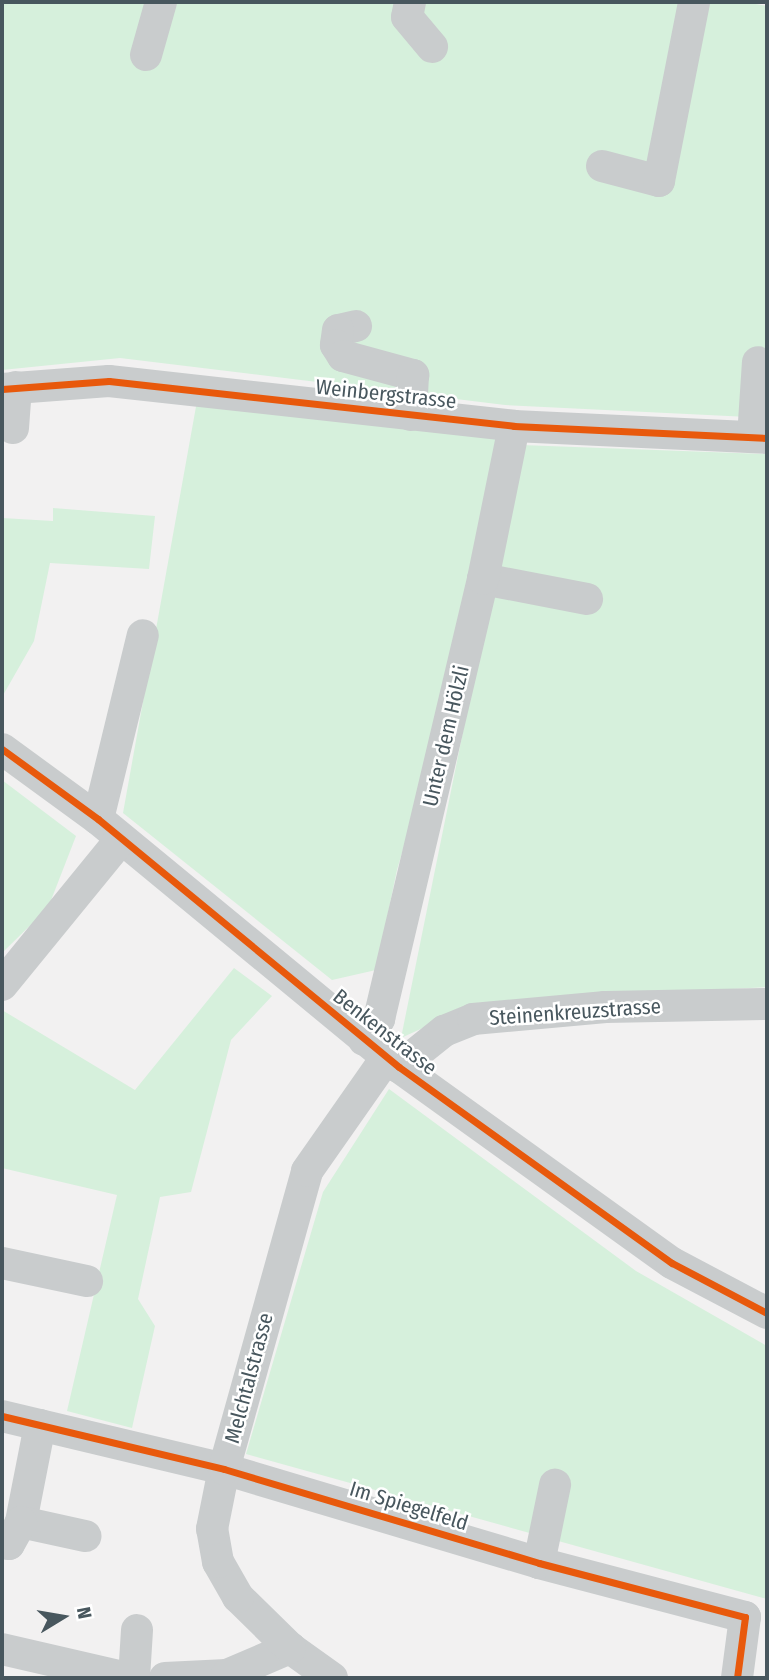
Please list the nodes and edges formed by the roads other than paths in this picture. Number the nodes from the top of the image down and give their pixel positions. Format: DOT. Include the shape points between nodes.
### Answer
graph roads {
  1 [pos="161,2"];
  2 [pos="410,2"];
  3 [pos="694,2"];
  4 [pos="432,47"];
  5 [pos="146,55"];
  6 [pos="602,166"];
  7 [pos="356,326"];
  8 [pos="758,362"];
  9 [pos="9,388"];
  10 [pos="411,415"];
  11 [pos="514,426"];
  12 [pos="13,428"];
  13 [pos="760,438"];
  14 [pos="483,579"];
  15 [pos="587,599"];
  16 [pos="143,635"];
  17 [pos="2,749"];
  18 [pos="109,829"];
  19 [pos="2,985"];
  20 [pos="767,1004"];
  21 [pos="383,1055"];
  22 [pos="2,1263"];
  23 [pos="87,1281"];
  24 [pos="767,1313"];
  25 [pos="2,1416"];
  26 [pos="40,1425"];
  27 [pos="224,1469"];
  28 [pos="555,1485"];
  29 [pos="12,1533"];
  30 [pos="85,1536"];
  31 [pos="539,1563"];
  32 [pos="137,1630"];
  33 [pos="290,1648"];
  34 [pos="2,1649"];
  35 [pos="128,1678"];
  36 [pos="134,1678"];
  37 [pos="165,1678"];
  38 [pos="332,1678"];
  39 [pos="737,1678"];
  1 -- 5 [label="street"];
  2 -- 4 [label="street" via="407,18"];
  3 -- 6 [label="street" via="659,181"];
  7 -- 10 [label="street" via="338,330 336,345 343,356 413,375"];
  8 -- 13 [label="street"];
  9 -- 10 [label="street, Weinbergstrasse" via="108,381"];
  9 -- 12 [label="street"];
  10 -- 11 [label="street, Weinbergstrasse"];
  11 -- 13 [label="street, Weinbergstrasse" via="704,448"];
  11 -- 14 [label="street, Unter dem Hölzli"];
  14 -- 15 [label="street"];
  14 -- 21 [label="street, Unter dem Hölzli" via="379,1019"];
  16 -- 18 [label="street"];
  17 -- 18 [label="street, Benkenstrasse"];
  18 -- 19 [label="street"];
  18 -- 21 [label="street, Benkenstrasse"];
  20 -- 21 [label="street, Steinenkreuzstrasse" via="605,1007 473,1019"];
  21 -- 24 [label="street, Benkenstrasse" via="672,1263"];
  21 -- 27 [label="street, Melchtalstrasse" via="307,1171"];
  22 -- 23 [label="street"];
  25 -- 26 [label="street, Im Spiegelfeld"];
  26 -- 27 [label="street, Im Spiegelfeld"];
  26 -- 29 [label="street"];
  27 -- 31 [label="street, Im Spiegelfeld"];
  27 -- 33 [label="street, Melchtalstrasse" via="212,1529 218,1562 238,1597"];
  28 -- 31 [label="street"];
  29 -- 30 [label="street"];
  31 -- 39 [label="street, Im Spiegelfeld" via="745,1617"];
  32 -- 36 [label="street"];
  33 -- 37 [label="street" via="227,1675"];
  33 -- 38 [label="street, Melchtalstrasse"];
  34 -- 35 [label="street"];
}
